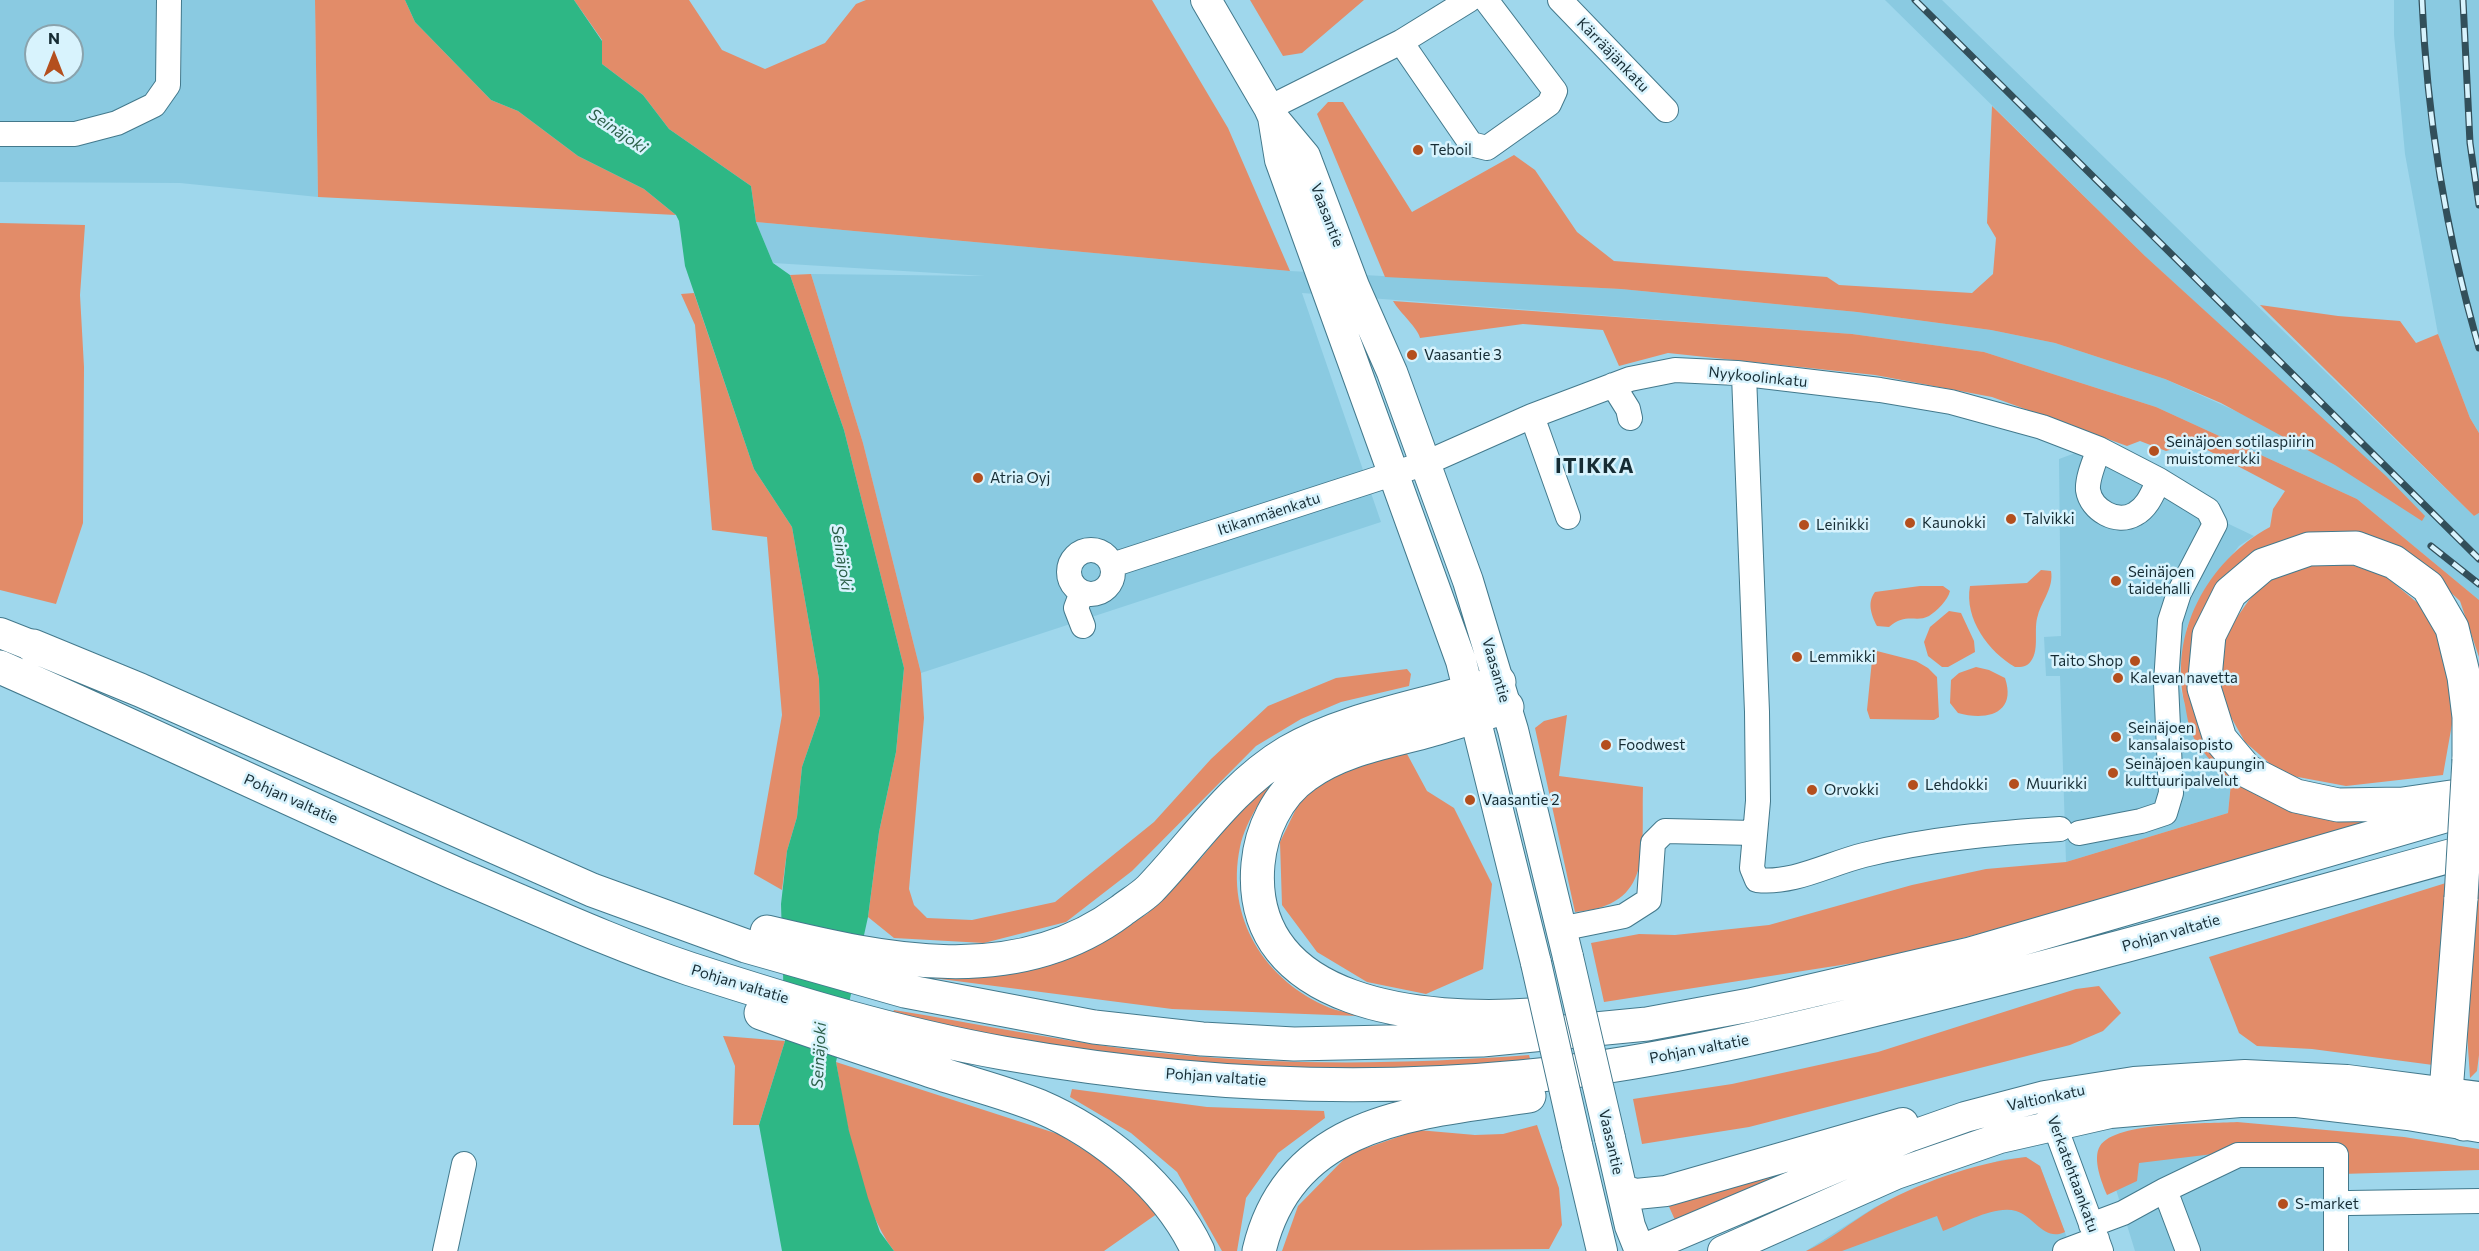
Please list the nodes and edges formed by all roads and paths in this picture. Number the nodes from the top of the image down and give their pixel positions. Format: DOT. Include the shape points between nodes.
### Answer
graph roads {
  1 [pos="168,0"];
  2 [pos="1206,0"];
  3 [pos="1469,0"];
  4 [pos="1486,0"];
  5 [pos="1560,0"];
  6 [pos="1401,42"];
  7 [pos="1666,110"];
  8 [pos="1271,113"];
  9 [pos="0,134"];
  10 [pos="1744,375"];
  11 [pos="1613,386"];
  12 [pos="1532,416"];
  13 [pos="1630,418"];
  14 [pos="2099,449"];
  15 [pos="1426,463"];
  16 [pos="1393,473"];
  17 [pos="2159,480"];
  18 [pos="1568,517"];
  19 [pos="1112,565"];
  20 [pos="1082,592"];
  21 [pos="1083,626"];
  22 [pos="0,633"];
  23 [pos="33,646"];
  24 [pos="0,667"];
  25 [pos="1503,695"];
  26 [pos="1472,704"];
  27 [pos="2479,792"];
  28 [pos="2479,806"];
  29 [pos="1754,833"];
  30 [pos="2479,848"];
  31 [pos="1560,929"];
  32 [pos="747,937"];
  33 [pos="1887,972"];
  34 [pos="1980,985"];
  35 [pos="889,1042"];
  36 [pos="2446,1092"];
  37 [pos="2045,1096"];
  38 [pos="2475,1114"];
  39 [pos="2055,1124"];
  40 [pos="464,1164"];
  41 [pos="1622,1190"];
  42 [pos="2164,1190"];
  43 [pos="2479,1201"];
  44 [pos="2349,1203"];
  45 [pos="2096,1238"];
  46 [pos="445,1251"];
  47 [pos="1198,1251"];
  48 [pos="1259,1251"];
  49 [pos="1602,1251"];
  50 [pos="1639,1251"];
  51 [pos="1723,1251"];
  52 [pos="2065,1251"];
  53 [pos="2188,1251"];
  54 [pos="2336,1251"];
  1 -- 9 [label="street" via="168,85 154,105 117,123 75,134"];
  2 -- 8 [label="main road, Vaasantie"];
  3 -- 6 [label="street"];
  4 -- 6 [label="street" via="1555,91 1549,104 1487,148 1471,144"];
  5 -- 7 [label="street, Kärrääjänkatu"];
  6 -- 8 [label="street" via="1316,83"];
  8 -- 15 [label="main road, Vaasantie" via="1305,156"];
  8 -- 16 [label="main road, Vaasantie" via="1281,160"];
  10 -- 11 [label="street, Nyykoolinkatu" via="1675,370"];
  10 -- 14 [label="street, Nyykoolinkatu" via="1951,402 2042,427"];
  10 -- 29 [label="street" via="1757,712 1758,801"];
  11 -- 12 [label="street, Nyykoolinkatu"];
  11 -- 13 [label="street"];
  12 -- 15 [label="street, Nyykoolinkatu"];
  12 -- 18 [label="street"];
  14 -- 17 [label="street, Nyykoolinkatu"];
  14 -- 17 [label="street" via="2088,489 2095,507 2112,517 2134,515 2147,503"];
  15 -- 16 [label="street, Itikanmäenkatu"];
  15 -- 25 [label="main road, Vaasantie"];
  16 -- 19 [label="street, Itikanmäenkatu"];
  16 -- 26 [label="main road, Vaasantie" via="1461,661"];
  17 -- 29 [label="street, Nyykoolinkatu" via="2208,510 2215,524 2179,593 2170,621 2166,683 2171,793 2165,813 2141,821 2070,831 1976,834 1864,855 1778,882 1758,880 1752,868"];
  19 -- 20 [label="street" via="1108,586 1096,594"];
  19 -- 20 [label="street" via="1097,550 1076,555 1069,575 1075,588"];
  20 -- 21 [label="street" via="1076,608"];
  22 -- 23 [label="main road"];
  23 -- 32 [label="highway" via="592,890"];
  24 -- 35 [label="highway, Pohjan valtatie" via="629,947 693,986 735,993"];
  25 -- 26 [label="highway"];
  25 -- 31 [label="main road, Vaasantie"];
  26 -- 32 [label="highway" via="1324,735 1289,751 1259,771 1227,801 1148,890 1078,939 1014,957 965,962 917,961"];
  26 -- 33 [label="highway" via="1334,759 1304,776 1281,798 1263,833 1256,884 1261,911 1277,945 1299,969 1330,990 1419,1012 1516,1016 1611,1009"];
  26 -- 49 [label="main road, Vaasantie, bridge"];
  27 -- 36 [label="highway, bridge" via="2403,804 2338,805 2295,796 2247,771 2220,739 2204,688 2209,634 2230,593 2263,566 2309,549 2356,548 2394,562 2428,587 2452,628 2464,677 2469,760 2461,898"];
  28 -- 33 [label="highway" via="2002,945"];
  29 -- 31 [label="street" via="1665,831 1653,843 1649,900 1624,916"];
  30 -- 34 [label="highway, Pohjan valtatie"];
  31 -- 41 [label="main road, Vaasantie, bridge"];
  32 -- 33 [label="highway" via="905,991 1094,1027 1283,1043 1482,1040 1647,1024 1750,1005"];
  34 -- 35 [label="highway, Pohjan valtatie" via="1767,1036 1651,1059 1522,1077 1308,1083 1104,1068"];
  34 -- 48 [label="highway" via="1849,1038 1644,1079 1388,1119 1350,1134 1321,1153 1291,1182 1271,1213"];
  35 -- 47 [label="highway" via="1083,1130 1150,1183 1187,1228"];
  36 -- 37 [label="main road, Valtionkatu" via="2347,1080 2245,1075 2134,1083"];
  36 -- 38 [label="highway" via="2449,1107"];
  37 -- 39 [label="street, Verkatehtaankatu"];
  37 -- 41 [label="main road" via="1960,1107 1666,1191 1636,1194"];
  37 -- 50 [label="main road, Valtionkatu" via="1911,1136"];
  38 -- 39 [label="main road, Valtionkatu" via="2297,1102 2183,1106 2110,1113"];
  39 -- 45 [label="street, Verkatehtaankatu"];
  39 -- 51 [label="main road, Valtionkatu" via="2000,1138 1896,1174"];
  40 -- 46 [label="street"];
  41 -- 50 [label="main road, Vaasantie"];
  42 -- 45 [label="street" via="2122,1213"];
  42 -- 53 [label="street"];
  42 -- 54 [label="street" via="2238,1155 2336,1155"];
  43 -- 44 [label="street"];
  45 -- 52 [label="street"];
}
